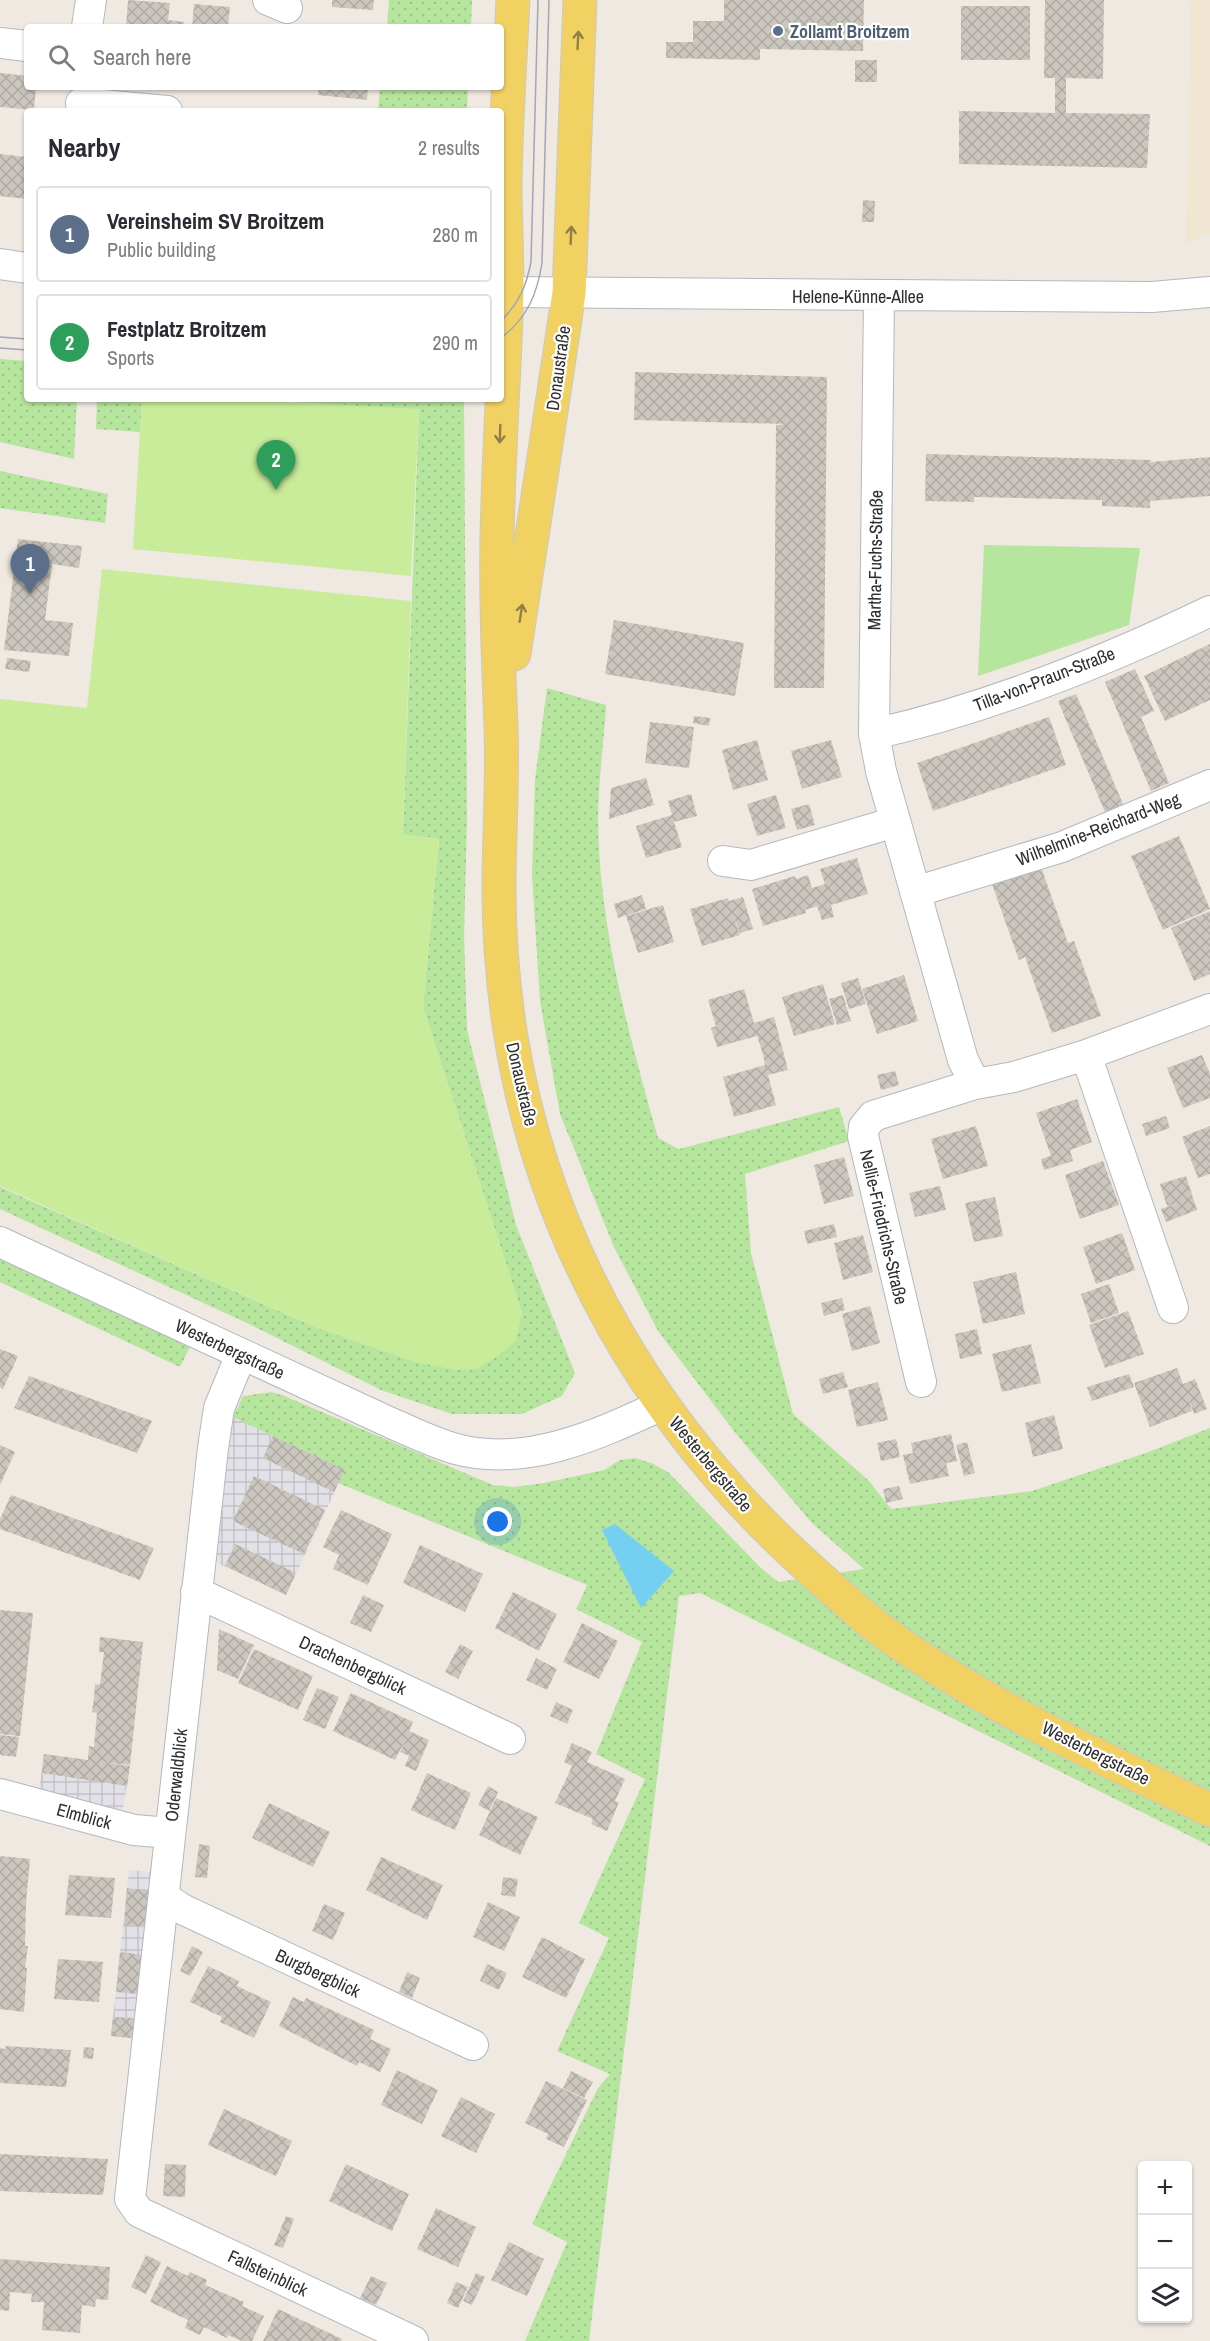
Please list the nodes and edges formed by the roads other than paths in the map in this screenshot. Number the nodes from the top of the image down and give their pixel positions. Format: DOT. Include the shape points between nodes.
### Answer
graph roads {
  1 [pos="91,0"];
  2 [pos="513,0"];
  3 [pos="580,0"];
  4 [pos="87,24"];
  5 [pos="0,43"];
  6 [pos="24,46"];
  7 [pos="82,100"];
  8 [pos="144,108"];
  9 [pos="0,264"];
  10 [pos="24,268"];
  11 [pos="504,292"];
  12 [pos="1210,292"];
  13 [pos="569,293"];
  14 [pos="879,296"];
  15 [pos="501,402"];
  16 [pos="1210,611"];
  17 [pos="501,733"];
  18 [pos="874,734"];
  19 [pos="1210,785"];
  20 [pos="895,822"];
  21 [pos="723,861"];
  22 [pos="915,892"];
  23 [pos="1210,1009"];
  24 [pos="1086,1055"];
  25 [pos="975,1084"];
  26 [pos="0,1242"];
  27 [pos="1173,1308"];
  28 [pos="241,1355"];
  29 [pos="921,1382"];
  30 [pos="662,1405"];
  31 [pos="196,1592"];
  32 [pos="510,1739"];
  33 [pos="0,1794"];
  34 [pos="1210,1810"];
  35 [pos="170,1833"];
  36 [pos="164,1897"];
  37 [pos="473,2046"];
  38 [pos="130,2199"];
  39 [pos="413,2341"];
  1 -- 4 [label="street"];
  2 -- 11 [label="main road, Donaustraße"];
  13 -- 3 [label="main road, Donaustraße, one-way"];
  5 -- 6 [label="street"];
  7 -- 8 [label="street"];
  9 -- 10 [label="street"];
  11 -- 13 [label="street, Helene-Künne-Allee"];
  12 -- 14 [label="street, Helene-Künne-Allee" via="1152,297"];
  13 -- 14 [label="street, Helene-Künne-Allee"];
  17 -- 13 [label="main road, Donaustraße, one-way"];
  14 -- 18 [label="street, Martha-Fuchs-Straße"];
  15 -- 17 [label="main road, Donaustraße, one-way" via="497,539"];
  16 -- 18 [label="street, Tilla-von-Praun-Straße" via="1024,688 952,714"];
  17 -- 30 [label="main road, Donaustraße" via="499,928 504,991 519,1082 568,1237 616,1336"];
  18 -- 20 [label="street, Martha-Fuchs-Straße"];
  19 -- 22 [label="street, Wilhelmine-Reichard-Weg" via="1062,847"];
  20 -- 21 [label="street" via="751,865"];
  20 -- 22 [label="street, Martha-Fuchs-Straße"];
  22 -- 25 [label="street, Martha-Fuchs-Straße" via="963,1060"];
  23 -- 24 [label="street, Nellie-Friedrichs-Straße"];
  24 -- 25 [label="street, Nellie-Friedrichs-Straße"];
  24 -- 27 [label="street"];
  25 -- 29 [label="street, Nellie-Friedrichs-Straße" via="873,1116 864,1127"];
  26 -- 28 [label="street, Westerbergstraße"];
  28 -- 30 [label="street, Westerbergstraße" via="419,1435 482,1454 509,1455 584,1439"];
  28 -- 31 [label="street, Oderwaldblick" via="219,1408"];
  30 -- 34 [label="main road, Westerbergstraße" via="751,1513 895,1640 959,1682"];
  31 -- 32 [label="street, Drachenbergblick"];
  31 -- 35 [label="street, Oderwaldblick"];
  33 -- 35 [label="street, Elmblick" via="134,1830"];
  35 -- 36 [label="street, Oderwaldblick"];
  36 -- 37 [label="street, Burgbergblick"];
  36 -- 38 [label="street, Oderwaldblick"];
  38 -- 39 [label="street, Fallsteinblick" via="139,2212"];
}
